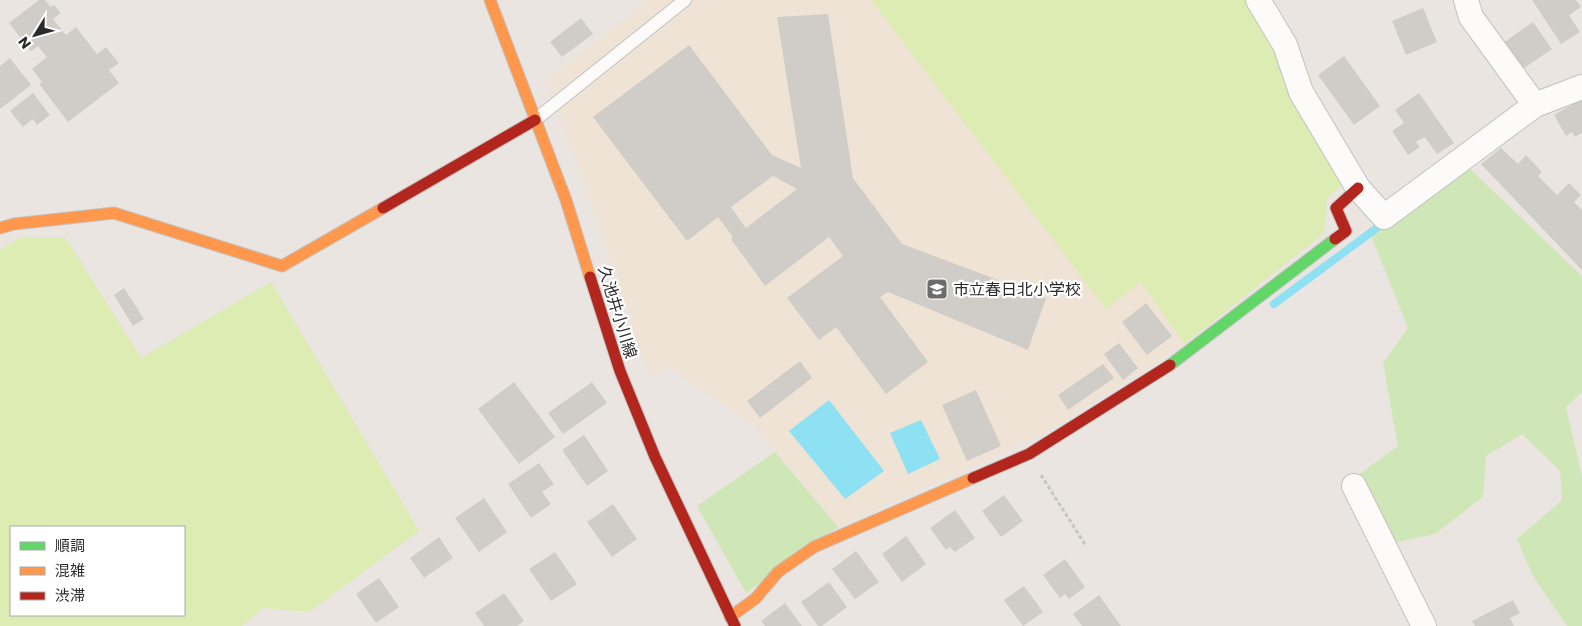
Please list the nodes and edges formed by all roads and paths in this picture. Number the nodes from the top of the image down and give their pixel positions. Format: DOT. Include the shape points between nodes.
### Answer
graph roads {
  1 [pos="490,0"];
  2 [pos="685,0"];
  3 [pos="1258,0"];
  4 [pos="1466,0"];
  5 [pos="1582,87"];
  6 [pos="1535,105"];
  7 [pos="535,120"];
  8 [pos="1358,188"];
  9 [pos="0,228"];
  10 [pos="1037,468"];
  11 [pos="1354,486"];
  12 [pos="1086,546"];
  13 [pos="733,622"];
  14 [pos="1424,626"];
  1 -- 7 [label="street, 久池井小川線"];
  2 -- 7 [label="lane"];
  3 -- 8 [label="street" via="1285,45 1301,92"];
  4 -- 6 [label="street" via="1471,17"];
  5 -- 6 [label="street"];
  6 -- 8 [label="street" via="1384,217"];
  7 -- 9 [label="street" via="282,266 114,213"];
  7 -- 13 [label="street, 久池井小川線" via="566,200 620,371 655,457"];
  8 -- 13 [label="street" via="1336,208 1346,231 1183,357 1028,454 814,547 778,572"];
  10 -- 12 [label="path"];
  11 -- 14 [label="street"];
}
